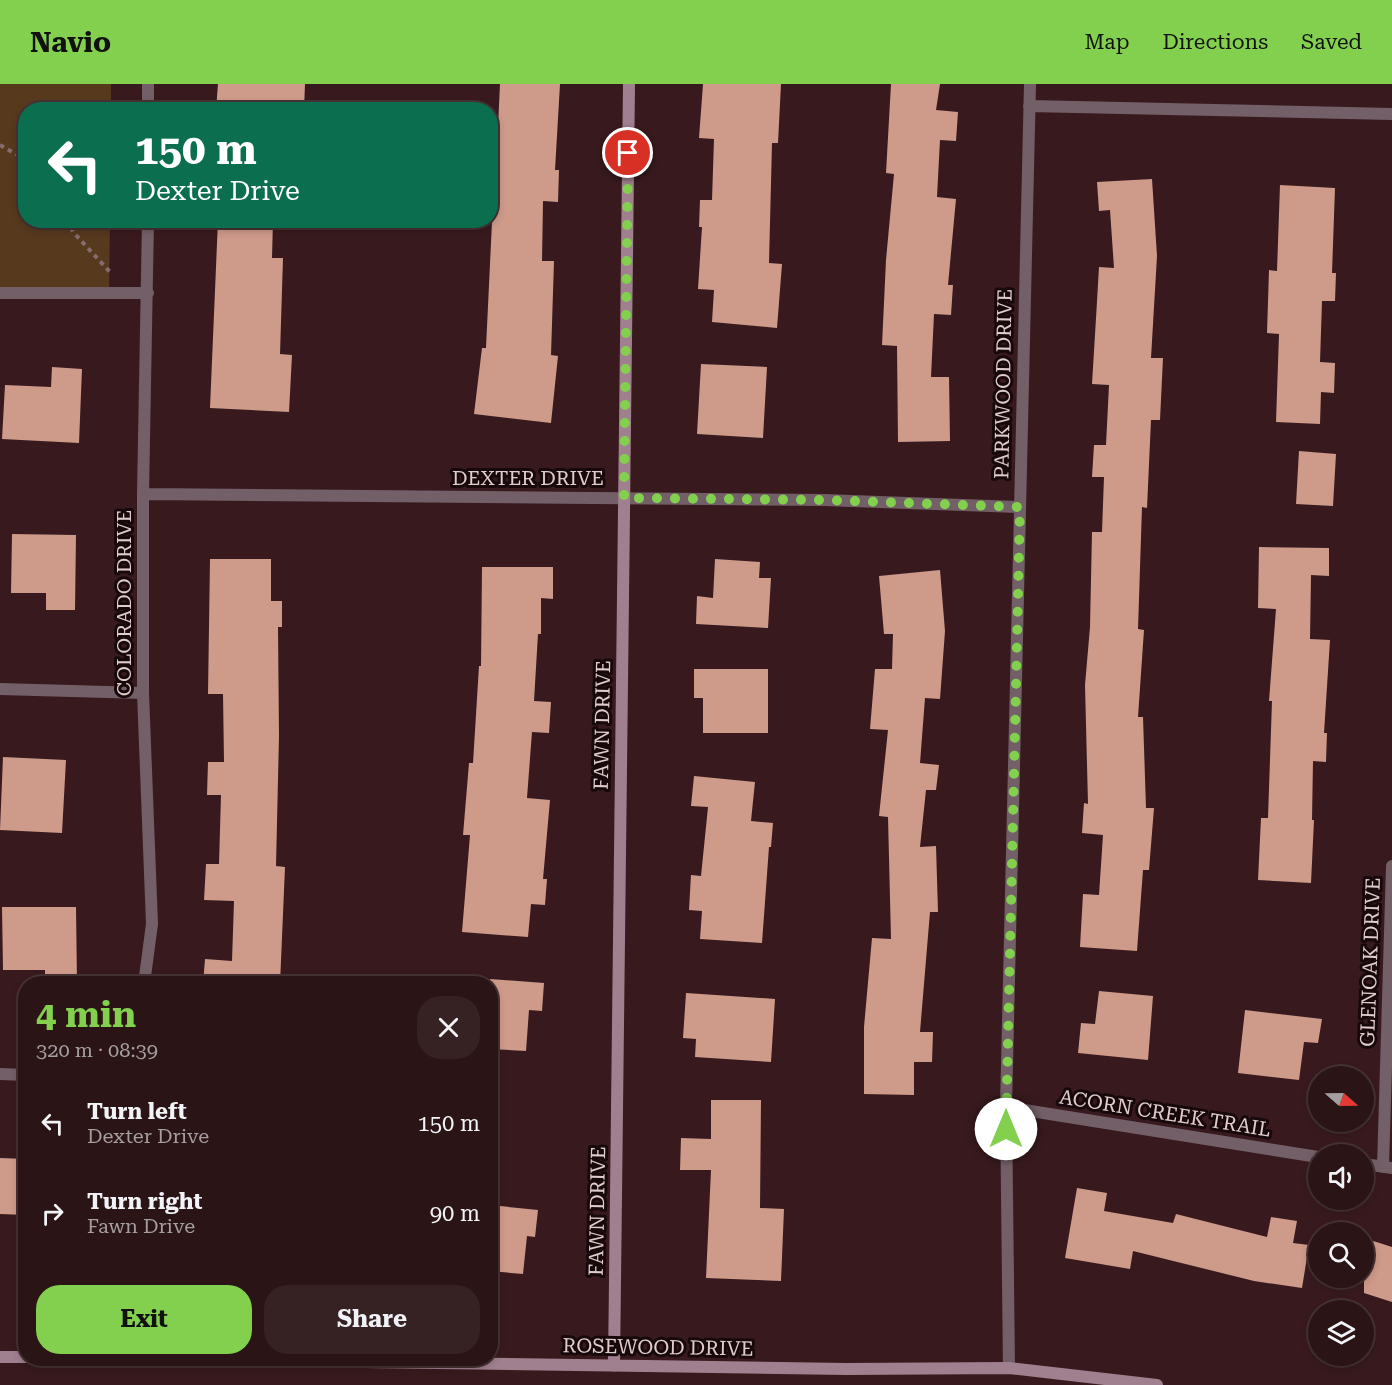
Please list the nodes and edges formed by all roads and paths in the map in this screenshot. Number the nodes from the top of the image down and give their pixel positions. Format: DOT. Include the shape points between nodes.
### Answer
graph roads {
  1 [pos="148,84"];
  2 [pos="629,84"];
  3 [pos="1030,84"];
  4 [pos="148,102"];
  5 [pos="1029,106"];
  6 [pos="1392,114"];
  7 [pos="0,145"];
  8 [pos="18,155"];
  9 [pos="71,228"];
  10 [pos="148,228"];
  11 [pos="110,272"];
  12 [pos="0,293"];
  13 [pos="148,293"];
  14 [pos="143,494"];
  15 [pos="624,498"];
  16 [pos="1020,507"];
  17 [pos="0,689"];
  18 [pos="143,693"];
  19 [pos="1392,866"];
  20 [pos="145,976"];
  21 [pos="0,1074"];
  22 [pos="18,1075"];
  23 [pos="1006,1107"];
  24 [pos="1308,1155"];
  25 [pos="1388,1167"];
  26 [pos="0,1357"];
  27 [pos="18,1357"];
  28 [pos="498,1364"];
  29 [pos="614,1366"];
  30 [pos="1009,1368"];
  31 [pos="1157,1385"];
  1 -- 4 [label="street"];
  2 -- 15 [label="street, FAWN DRIVE"];
  3 -- 5 [label="street, PARKWOOD DRIVE"];
  5 -- 6 [label="street"];
  5 -- 16 [label="street, PARKWOOD DRIVE"];
  7 -- 8 [label="path"];
  9 -- 11 [label="path"];
  10 -- 13 [label="street, COLORADO DRIVE"];
  12 -- 13 [label="street"];
  13 -- 14 [label="street, COLORADO DRIVE"];
  14 -- 15 [label="street, DEXTER DRIVE"];
  14 -- 18 [label="street, COLORADO DRIVE"];
  15 -- 16 [label="street, DEXTER DRIVE"];
  15 -- 29 [label="street, FAWN DRIVE"];
  16 -- 23 [label="street, PARKWOOD DRIVE"];
  17 -- 18 [label="street"];
  18 -- 20 [label="street, COLORADO DRIVE" via="152,924"];
  19 -- 25 [label="street, GLENOAK DRIVE"];
  21 -- 22 [label="street"];
  23 -- 24 [label="street, ACORN CREEK TRAIL"];
  23 -- 30 [label="street, PARKWOOD DRIVE"];
  26 -- 27 [label="street"];
  28 -- 29 [label="street, ROSEWOOD DRIVE"];
  29 -- 30 [label="street, ROSEWOOD DRIVE"];
  30 -- 31 [label="street, ROSEWOOD DRIVE"];
}
